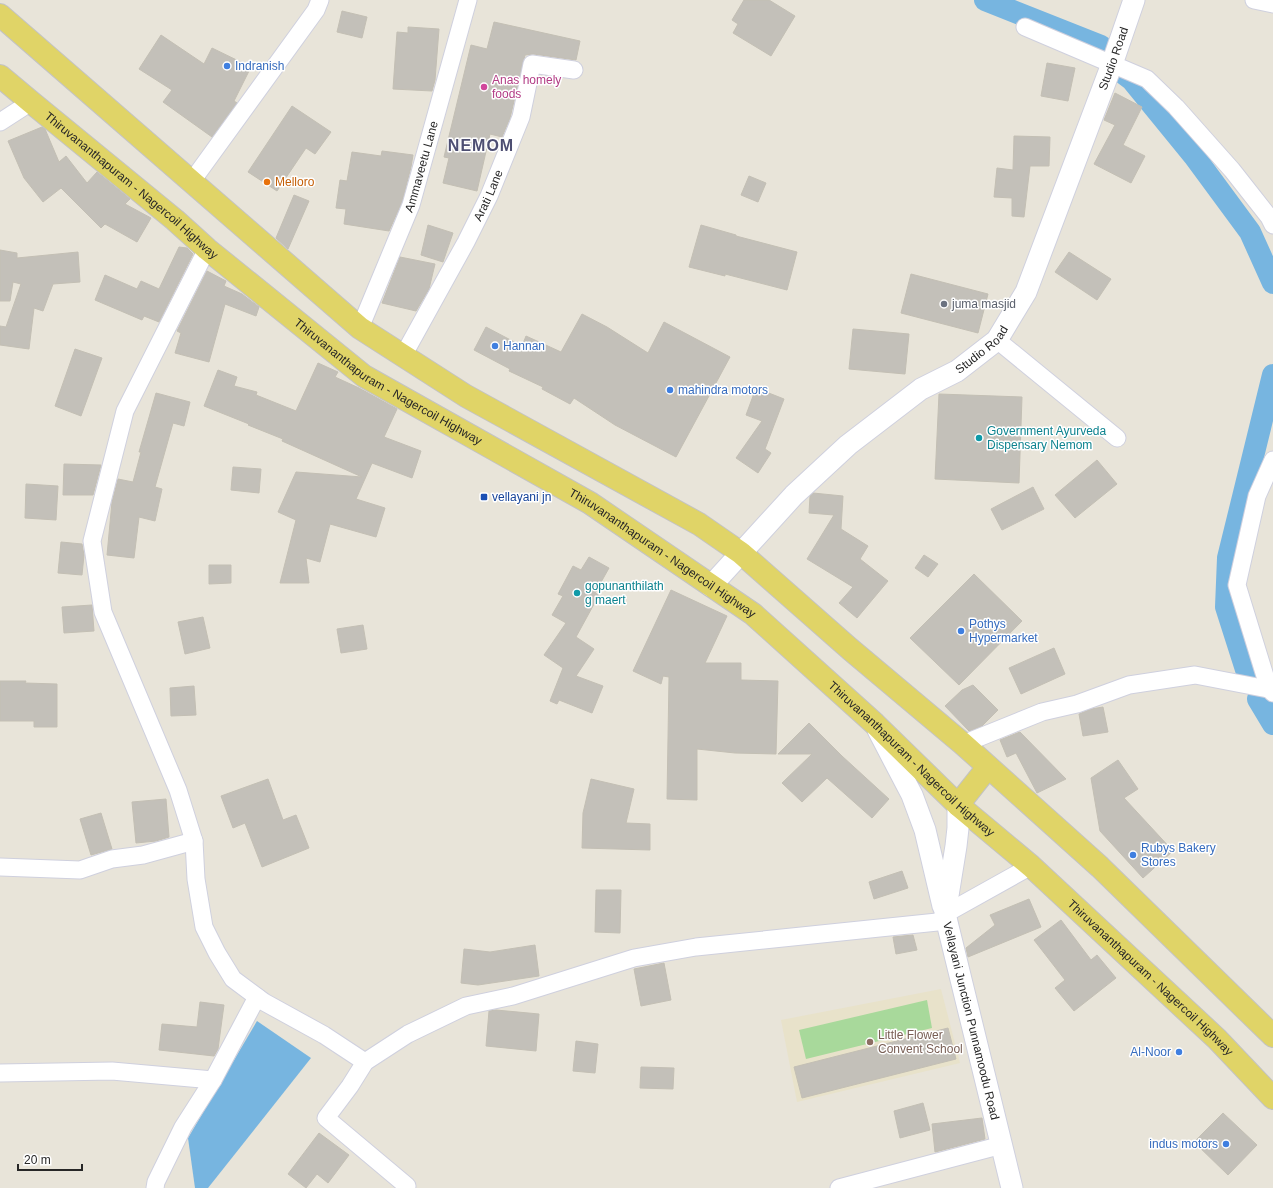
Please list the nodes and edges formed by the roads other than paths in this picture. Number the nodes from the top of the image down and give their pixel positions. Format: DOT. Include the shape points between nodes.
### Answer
graph roads {
  1 [pos="320,0"];
  2 [pos="468,0"];
  3 [pos="1134,0"];
  4 [pos="1254,0"];
  5 [pos="1273,4"];
  6 [pos="0,15"];
  7 [pos="1025,27"];
  8 [pos="1112,64"];
  9 [pos="574,70"];
  10 [pos="0,76"];
  11 [pos="30,102"];
  12 [pos="0,122"];
  13 [pos="192,182"];
  14 [pos="1273,225"];
  15 [pos="207,248"];
  16 [pos="360,328"];
  17 [pos="998,340"];
  18 [pos="403,356"];
  19 [pos="1117,438"];
  20 [pos="1273,460"];
  21 [pos="741,553"];
  22 [pos="711,586"];
  23 [pos="1272,691"];
  24 [pos="875,724"];
  25 [pos="963,744"];
  26 [pos="988,767"];
  27 [pos="958,805"];
  28 [pos="194,841"];
  29 [pos="1031,866"];
  30 [pos="0,867"];
  31 [pos="946,918"];
  32 [pos="257,997"];
  33 [pos="1273,1036"];
  34 [pos="365,1062"];
  35 [pos="0,1073"];
  36 [pos="213,1080"];
  37 [pos="1273,1098"];
  38 [pos="1002,1145"];
  39 [pos="407,1186"];
  40 [pos="155,1188"];
  41 [pos="839,1188"];
  42 [pos="1012,1188"];
  1 -- 13 [label="street" via="316,10"];
  2 -- 16 [label="street, Ammaveetu Lane" via="411,205"];
  3 -- 8 [label="street, Studio Road"];
  4 -- 5 [label="street"];
  6 -- 13 [label="main road"];
  7 -- 8 [label="street"];
  8 -- 14 [label="street" via="1147,79 1176,107 1232,170"];
  8 -- 17 [label="street, Studio Road" via="1026,292"];
  9 -- 18 [label="street, Arati Lane" via="532,64 521,116 489,196"];
  10 -- 11 [label="main road, Thiruvananthapuram - Nagercoil Highway"];
  11 -- 12 [label="street"];
  11 -- 15 [label="main road, Thiruvananthapuram - Nagercoil Highway"];
  13 -- 16 [label="main road"];
  15 -- 22 [label="main road, Thiruvananthapuram - Nagercoil Highway" via="364,376 590,503"];
  15 -- 28 [label="street" via="125,411 92,540 103,612 178,790"];
  16 -- 18 [label="main road"];
  17 -- 19 [label="street"];
  17 -- 21 [label="street, Studio Road" via="957,371 921,389 848,445 794,495"];
  18 -- 21 [label="main road" via="466,396 699,524"];
  20 -- 23 [label="street" via="1256,496 1237,585"];
  21 -- 22 [label="street, Studio Road"];
  21 -- 25 [label="main road"];
  22 -- 24 [label="main road, Thiruvananthapuram - Nagercoil Highway" via="753,614"];
  23 -- 25 [label="street" via="1195,675 1129,685 1077,704 1042,712"];
  24 -- 27 [label="main road, Thiruvananthapuram - Nagercoil Highway"];
  24 -- 31 [label="street" via="912,795 925,830"];
  25 -- 26 [label="main road"];
  26 -- 27 [label="main road"];
  26 -- 33 [label="main road" via="1100,867"];
  27 -- 29 [label="main road, Thiruvananthapuram - Nagercoil Highway"];
  27 -- 31 [label="street, Vellayani Junction Punnamoodu Road" via="958,828"];
  28 -- 30 [label="street" via="143,855 112,859 80,870"];
  28 -- 32 [label="street" via="196,879 204,927 233,979"];
  29 -- 31 [label="street"];
  29 -- 37 [label="main road, Thiruvananthapuram - Nagercoil Highway" via="1217,1039"];
  31 -- 34 [label="street" via="696,947 634,958 513,996 466,1006 408,1034"];
  31 -- 38 [label="street, Vellayani Junction Punnamoodu Road"];
  32 -- 34 [label="street"];
  32 -- 36 [label="street"];
  34 -- 39 [label="street" via="326,1118"];
  35 -- 36 [label="street" via="112,1071"];
  36 -- 40 [label="street" via="183,1127"];
  38 -- 41 [label="street"];
  38 -- 42 [label="street, Vellayani Junction Punnamoodu Road"];
}
